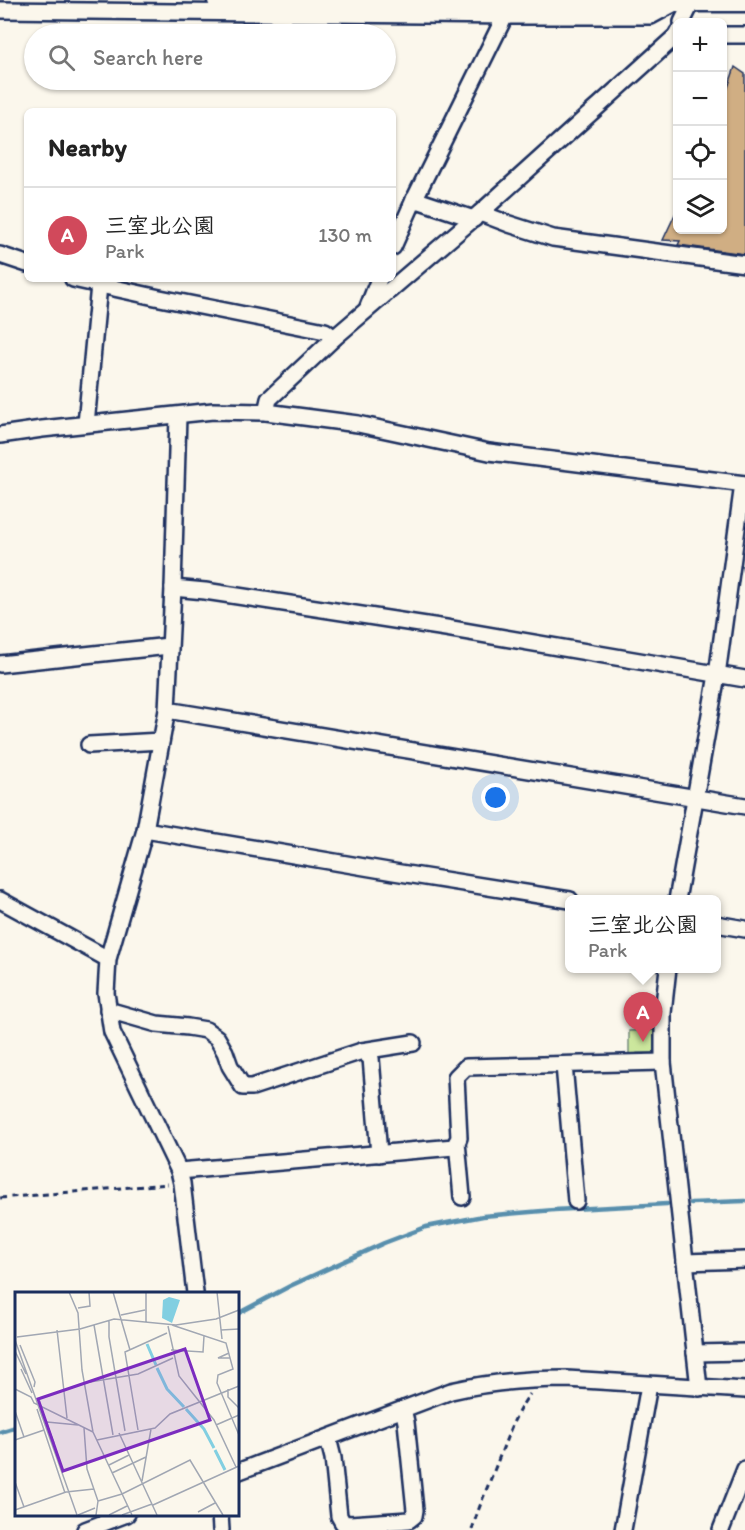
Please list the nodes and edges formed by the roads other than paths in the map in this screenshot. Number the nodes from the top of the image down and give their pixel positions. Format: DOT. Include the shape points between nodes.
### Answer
graph roads {
  1 [pos="219,0"];
  2 [pos="680,0"];
  3 [pos="693,0"];
  4 [pos="745,0"];
  5 [pos="0,10"];
  6 [pos="505,16"];
  7 [pos="684,18"];
  8 [pos="727,35"];
  9 [pos="745,35"];
  10 [pos="673,39"];
  11 [pos="414,199"];
  12 [pos="477,216"];
  13 [pos="396,241"];
  14 [pos="0,255"];
  15 [pos="24,263"];
  16 [pos="745,264"];
  17 [pos="86,282"];
  18 [pos="379,282"];
  19 [pos="99,285"];
  20 [pos="366,310"];
  21 [pos="334,338"];
  22 [pos="266,412"];
  23 [pos="178,416"];
  24 [pos="86,424"];
  25 [pos="0,435"];
  26 [pos="744,484"];
  27 [pos="174,588"];
  28 [pos="170,646"];
  29 [pos="0,664"];
  30 [pos="717,675"];
  31 [pos="745,679"];
  32 [pos="167,710"];
  33 [pos="161,741"];
  34 [pos="89,745"];
  35 [pos="694,798"];
  36 [pos="745,806"];
  37 [pos="145,830"];
  38 [pos="678,895"];
  39 [pos="565,899"];
  40 [pos="0,900"];
  41 [pos="721,925"];
  42 [pos="745,929"];
  43 [pos="108,959"];
  44 [pos="668,973"];
  45 [pos="108,1010"];
  46 [pos="413,1043"];
  47 [pos="362,1051"];
  48 [pos="663,1062"];
  49 [pos="564,1065"];
  50 [pos="457,1142"];
  51 [pos="379,1154"];
  52 [pos="181,1177"];
  53 [pos="462,1197"];
  54 [pos="576,1201"];
  55 [pos="745,1260"];
  56 [pos="685,1262"];
  57 [pos="195,1292"];
  58 [pos="745,1352"];
  59 [pos="695,1353"];
  60 [pos="649,1385"];
  61 [pos="699,1388"];
  62 [pos="745,1390"];
  63 [pos="403,1409"];
  64 [pos="328,1438"];
  65 [pos="745,1469"];
  66 [pos="238,1472"];
  67 [pos="124,1515"];
  68 [pos="220,1515"];
  69 [pos="85,1530"];
  70 [pos="221,1530"];
  71 [pos="622,1530"];
  72 [pos="721,1530"];
  1 -- 2 [label="highway"];
  2 -- 3 [label="highway"];
  2 -- 6 [label="street" via="651,16"];
  3 -- 4 [label="highway"];
  3 -- 7 [label="street"];
  5 -- 6 [label="street"];
  6 -- 11 [label="street"];
  8 -- 9 [label="street"];
  10 -- 12 [label="street"];
  11 -- 12 [label="street"];
  11 -- 13 [label="street"];
  12 -- 16 [label="street" via="553,238"];
  12 -- 20 [label="street"];
  14 -- 15 [label="street"];
  17 -- 19 [label="street"];
  18 -- 20 [label="street"];
  19 -- 21 [label="street" via="325,331"];
  19 -- 24 [label="street"];
  20 -- 21 [label="street"];
  21 -- 22 [label="street" via="269,399"];
  22 -- 23 [label="street" via="213,411"];
  22 -- 26 [label="street" via="358,424 489,452"];
  23 -- 24 [label="street"];
  23 -- 27 [label="street"];
  24 -- 25 [label="street"];
  26 -- 30 [label="street"];
  27 -- 28 [label="street"];
  27 -- 30 [label="street" via="446,628"];
  28 -- 29 [label="street"];
  28 -- 32 [label="street"];
  30 -- 31 [label="street"];
  30 -- 35 [label="street"];
  32 -- 33 [label="street"];
  32 -- 35 [label="street"];
  33 -- 34 [label="street"];
  33 -- 37 [label="street"];
  35 -- 36 [label="street"];
  35 -- 38 [label="street"];
  37 -- 39 [label="street"];
  37 -- 43 [label="street"];
  40 -- 43 [label="street"];
  41 -- 42 [label="street"];
  43 -- 45 [label="street"];
  44 -- 48 [label="street"];
  45 -- 47 [label="street" via="157,1024 206,1030 217,1038 243,1087"];
  45 -- 52 [label="street" via="112,1032"];
  46 -- 47 [label="street"];
  47 -- 51 [label="street" via="371,1058"];
  48 -- 49 [label="street"];
  48 -- 56 [label="street"];
  49 -- 50 [label="street" via="466,1067 456,1077"];
  49 -- 54 [label="street"];
  50 -- 51 [label="street" via="454,1147"];
  50 -- 53 [label="street"];
  51 -- 52 [label="street"];
  52 -- 57 [label="street"];
  55 -- 56 [label="street"];
  56 -- 59 [label="street"];
  58 -- 59 [label="street"];
  59 -- 61 [label="street"];
  60 -- 61 [label="street"];
  60 -- 63 [label="street" via="533,1380 450,1391"];
  60 -- 71 [label="street"];
  61 -- 62 [label="street"];
  63 -- 64 [label="street"];
  63 -- 64 [label="street" via="415,1510 409,1520 343,1523"];
  64 -- 66 [label="street"];
  65 -- 72 [label="street"];
  67 -- 69 [label="street"];
  68 -- 70 [label="street"];
}
